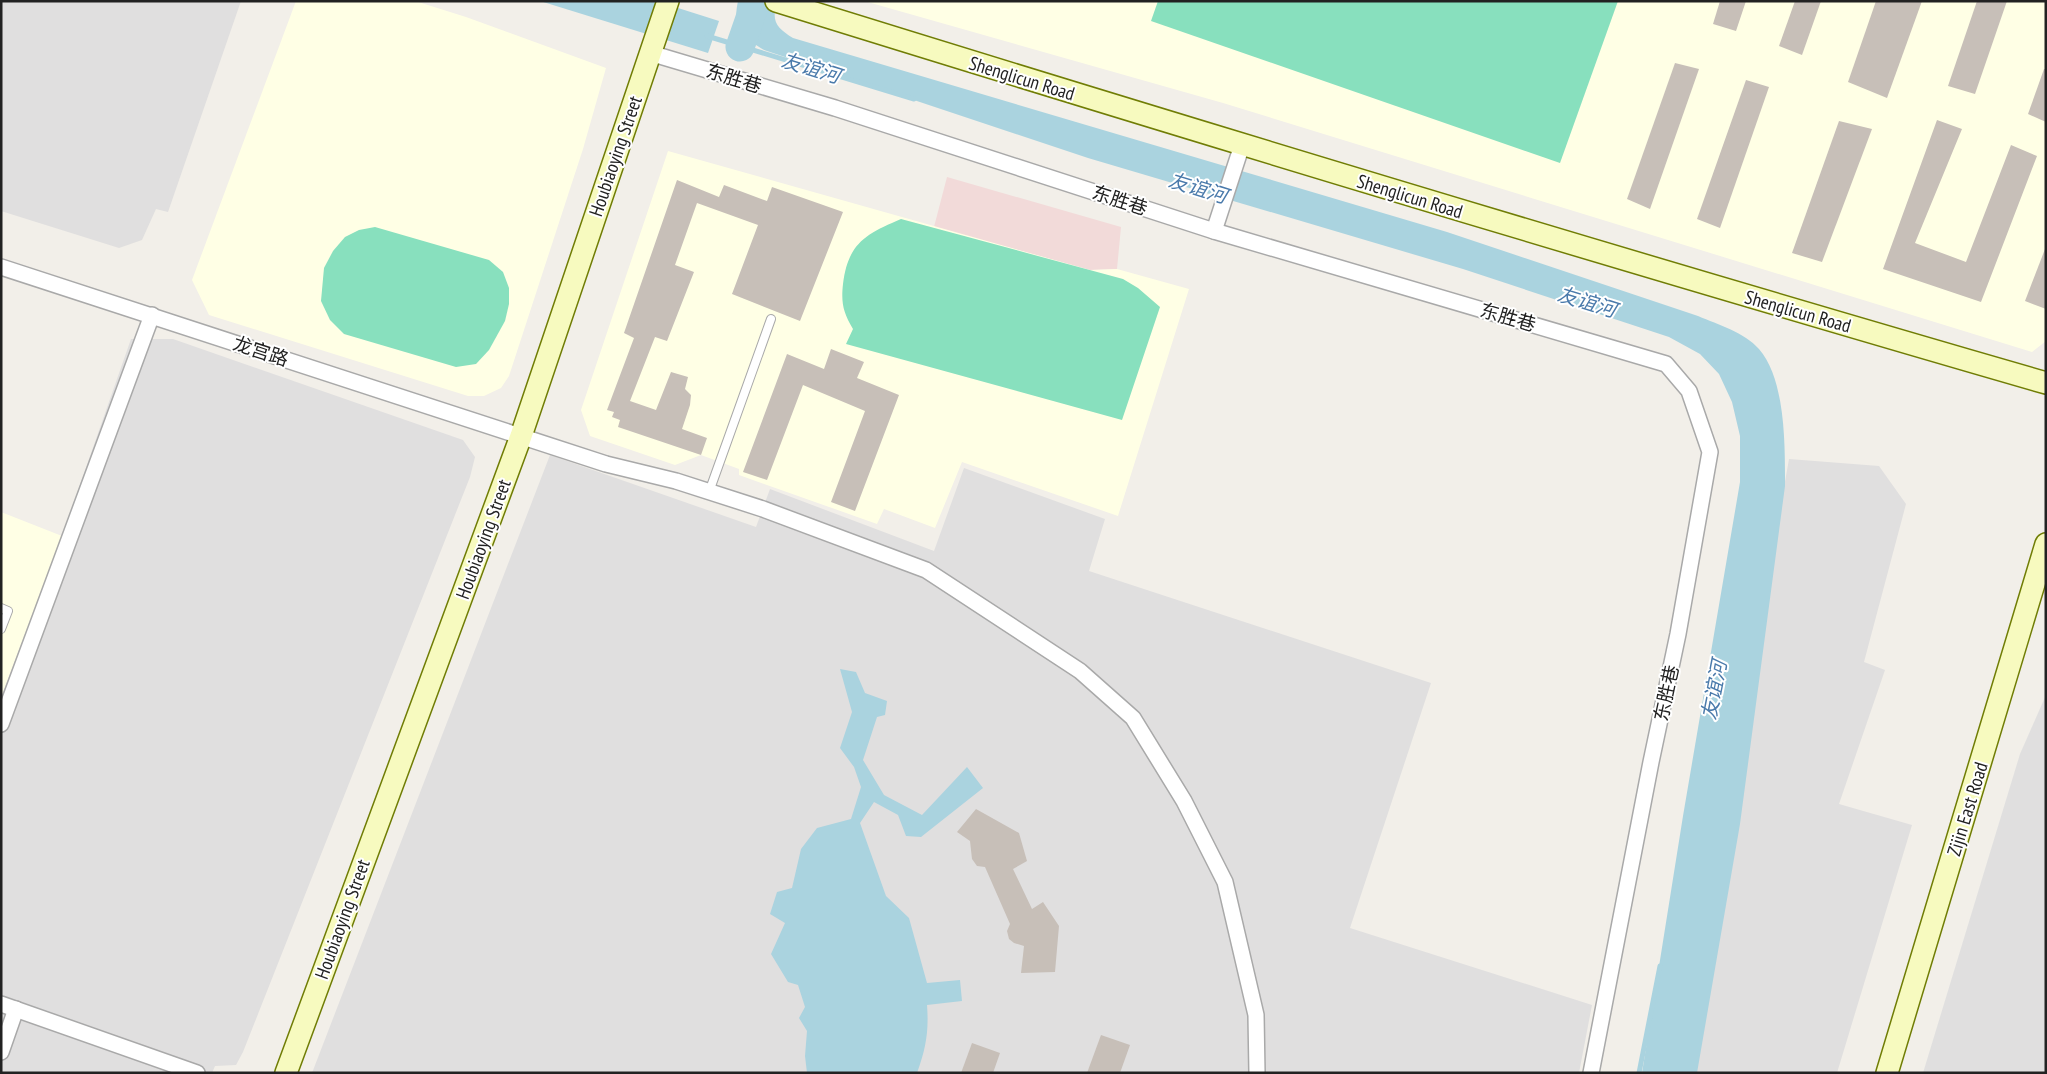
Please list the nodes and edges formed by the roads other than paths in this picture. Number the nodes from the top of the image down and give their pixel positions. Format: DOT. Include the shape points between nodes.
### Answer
graph roads {
  1 [pos="668,1"];
  2 [pos="776,1"];
  3 [pos="650,53"];
  4 [pos="1242,146"];
  5 [pos="1216,224"];
  6 [pos="1,267"];
  7 [pos="152,315"];
  8 [pos="772,319"];
  9 [pos="2046,383"];
  10 [pos="521,436"];
  11 [pos="708,492"];
  12 [pos="2046,544"];
  13 [pos="1,608"];
  14 [pos="1,630"];
  15 [pos="1,724"];
  16 [pos="1,1004"];
  17 [pos="16,1009"];
  18 [pos="1,1052"];
  19 [pos="197,1073"];
  20 [pos="286,1073"];
  21 [pos="1257,1073"];
  22 [pos="1591,1073"];
  23 [pos="1887,1073"];
  1 -- 3 [label="street, Houbiaoying Street"];
  2 -- 4 [label="street, Shenglicun Road"];
  3 -- 5 [label="street, 东胜巷"];
  3 -- 10 [label="street, Houbiaoying Street"];
  4 -- 5 [label="street"];
  4 -- 9 [label="street, Shenglicun Road"];
  5 -- 22 [label="street, 东胜巷" via="1666,364 1689,391 1710,452 1678,634"];
  6 -- 7 [label="street, 龙宫路"];
  7 -- 10 [label="street, 龙宫路"];
  7 -- 15 [label="street"];
  8 -- 11 [label="lane"];
  10 -- 11 [label="street, 龙宫路"];
  10 -- 20 [label="street, Houbiaoying Street"];
  11 -- 21 [label="street, 龙宫路" via="763,509 926,570 1080,671 1133,718 1184,801 1225,882 1256,1015"];
  12 -- 23 [label="street, Zijin East Road"];
  13 -- 14 [label="lane" via="8,611"];
  16 -- 17 [label="street"];
  17 -- 18 [label="street"];
  17 -- 19 [label="street"];
}
